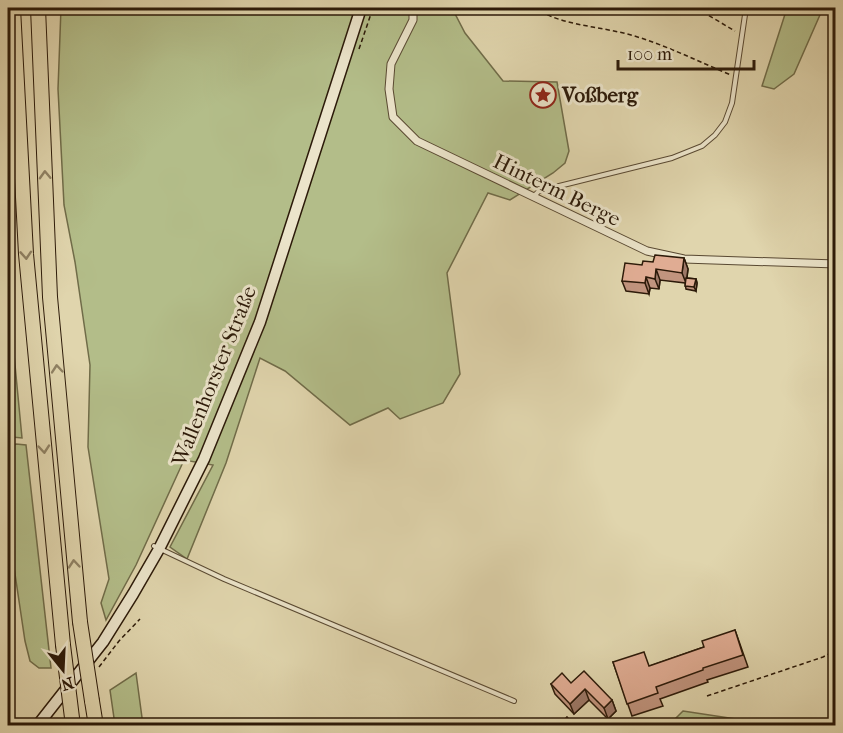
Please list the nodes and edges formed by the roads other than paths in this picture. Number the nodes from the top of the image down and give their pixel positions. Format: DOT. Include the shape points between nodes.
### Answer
graph roads {
  1 [pos="13,8"];
  2 [pos="38,8"];
  3 [pos="361,8"];
  4 [pos="413,8"];
  5 [pos="746,8"];
  6 [pos="534,196"];
  7 [pos="836,264"];
  8 [pos="157,548"];
  9 [pos="514,701"];
  10 [pos="37,726"];
  11 [pos="73,726"];
  12 [pos="96,726"];
  1 -- 11 [label="highway, one-way, bridge" via="26,254"];
  12 -- 2 [label="highway, one-way, bridge" via="80,622 50,297"];
  3 -- 8 [label="main road, Wallenhorster Straße" via="260,322 204,459"];
  4 -- 6 [label="street, Hinterm Berge" via="413,20 391,64 393,117 417,141"];
  5 -- 6 [label="lane" via="732,103 725,122 702,147 539,191"];
  6 -- 7 [label="street, Hinterm Berge" via="647,251 684,259"];
  8 -- 9 [label="lane"];
  8 -- 10 [label="main road, Wallenhorster Straße" via="103,642"];
}
